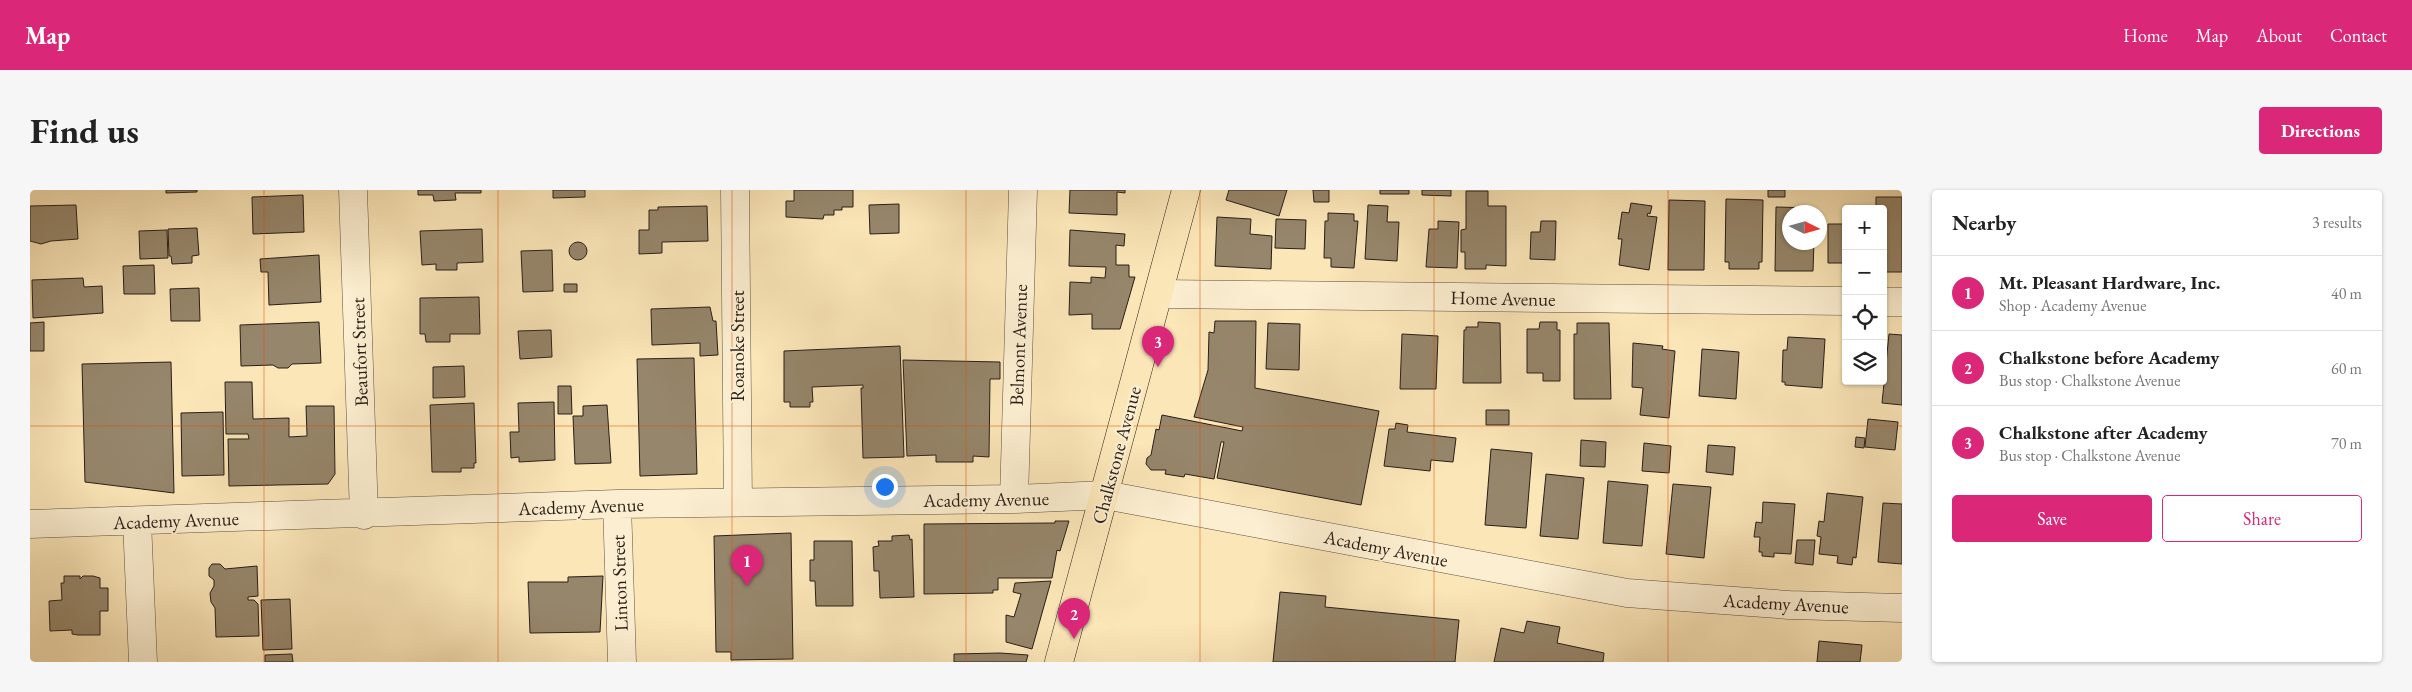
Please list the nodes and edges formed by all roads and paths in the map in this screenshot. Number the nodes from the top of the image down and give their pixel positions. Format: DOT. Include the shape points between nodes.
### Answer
graph roads {
  1 [pos="354,190"];
  2 [pos="735,190"];
  3 [pos="1023,190"];
  4 [pos="1186,190"];
  5 [pos="1160,294"];
  6 [pos="1842,301"];
  7 [pos="1887,302"];
  8 [pos="1902,302"];
  9 [pos="1105,495"];
  10 [pos="1014,499"];
  11 [pos="738,502"];
  12 [pos="617,504"];
  13 [pos="364,514"];
  14 [pos="137,521"];
  15 [pos="30,524"];
  16 [pos="1902,608"];
  17 [pos="142,662"];
  18 [pos="622,662"];
  19 [pos="1059,662"];
  1 -- 13 [label="street, Beaufort Street"];
  2 -- 11 [label="street, Roanoke Street"];
  3 -- 10 [label="street, Belmont Avenue"];
  4 -- 5 [label="main road, Chalkstone Avenue"];
  5 -- 6 [label="street, Home Avenue"];
  5 -- 9 [label="main road, Chalkstone Avenue"];
  7 -- 8 [label="street"];
  9 -- 10 [label="street, Academy Avenue"];
  9 -- 16 [label="street, Academy Avenue" via="1627,593"];
  9 -- 19 [label="main road, Chalkstone Avenue"];
  10 -- 11 [label="street, Academy Avenue"];
  11 -- 12 [label="street, Academy Avenue"];
  12 -- 13 [label="street, Academy Avenue"];
  12 -- 18 [label="street, Linton Street"];
  13 -- 14 [label="street, Academy Avenue"];
  14 -- 15 [label="street, Academy Avenue"];
  14 -- 17 [label="street"];
}
